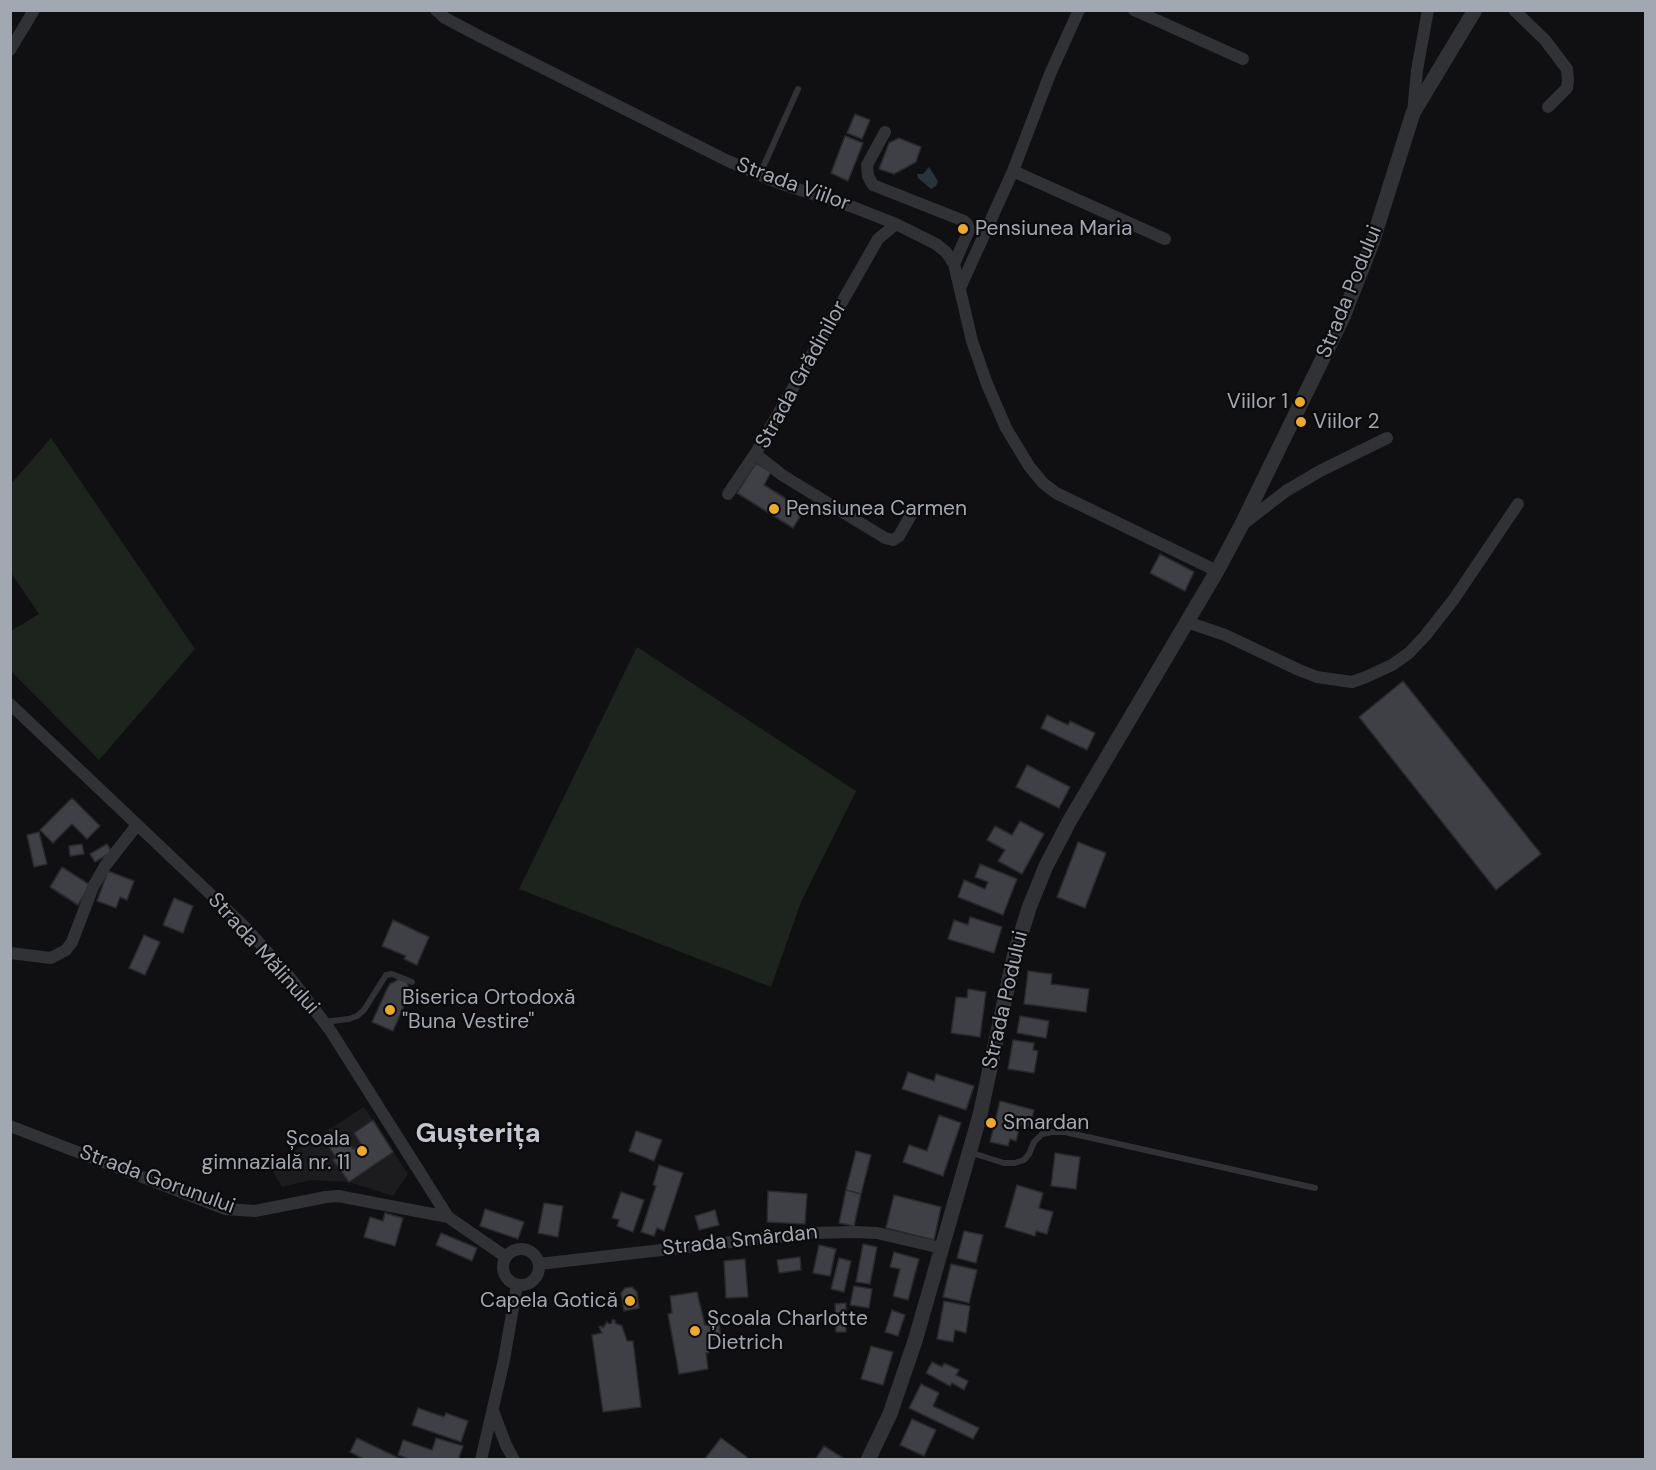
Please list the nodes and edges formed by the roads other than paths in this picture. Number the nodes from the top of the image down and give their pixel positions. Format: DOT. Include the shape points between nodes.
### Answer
graph roads {
  1 [pos="34,10"];
  2 [pos="435,10"];
  3 [pos="1079,10"];
  4 [pos="1134,10"];
  5 [pos="1428,10"];
  6 [pos="1475,10"];
  7 [pos="1514,10"];
  8 [pos="10,50"];
  9 [pos="1243,59"];
  10 [pos="798,89"];
  11 [pos="1548,107"];
  12 [pos="1413,113"];
  13 [pos="885,132"];
  14 [pos="1013,171"];
  15 [pos="760,175"];
  16 [pos="896,224"];
  17 [pos="1165,239"];
  18 [pos="954,264"];
  19 [pos="960,288"];
  20 [pos="1387,438"];
  21 [pos="757,451"];
  22 [pos="728,495"];
  23 [pos="1518,504"];
  24 [pos="912,513"];
  25 [pos="1241,526"];
  26 [pos="1217,571"];
  27 [pos="1187,622"];
  28 [pos="10,704"];
  29 [pos="137,825"];
  30 [pos="10,953"];
  31 [pos="412,982"];
  32 [pos="323,1022"];
  33 [pos="10,1126"];
  34 [pos="969,1152"];
  35 [pos="1315,1188"];
  36 [pos="448,1216"];
  37 [pos="942,1248"];
  38 [pos="506,1257"];
  39 [pos="539,1264"];
  40 [pos="517,1285"];
  41 [pos="493,1410"];
  42 [pos="481,1460"];
  43 [pos="514,1460"];
  44 [pos="868,1460"];
  1 -- 8 [label="street"];
  2 -- 15 [label="street, Strada Viilor" via="481,38"];
  3 -- 14 [label="street"];
  4 -- 9 [label="street"];
  5 -- 12 [label="street"];
  6 -- 12 [label="street, Strada Podului"];
  7 -- 11 [label="street" via="1545,39 1567,69 1567,88"];
  10 -- 15 [label="lane"];
  12 -- 25 [label="street, Strada Podului" via="1372,243 1343,317"];
  13 -- 18 [label="street" via="867,165 868,176 873,185 968,224"];
  14 -- 17 [label="street"];
  14 -- 19 [label="street"];
  15 -- 16 [label="street, Strada Viilor"];
  16 -- 18 [label="street, Strada Viilor" via="936,244"];
  16 -- 21 [label="street, Strada Grădinilor" via="878,239"];
  18 -- 19 [label="street, Strada Viilor"];
  19 -- 26 [label="street, Strada Viilor" via="987,384 1006,428 1043,483 1056,493"];
  20 -- 25 [label="street" via="1286,491"];
  21 -- 22 [label="street"];
  21 -- 24 [label="street, Strada Grădinilor" via="782,475 885,538 893,540 899,536"];
  23 -- 27 [label="street" via="1425,636 1401,659 1359,680 1317,677"];
  25 -- 26 [label="street, Strada Podului"];
  26 -- 27 [label="street, Strada Podului"];
  27 -- 34 [label="street, Strada Podului" via="1070,820 1033,897 1014,957"];
  28 -- 29 [label="street, Strada Mălinului"];
  29 -- 30 [label="street" via="93,887 66,950 51,958"];
  29 -- 32 [label="street, Strada Mălinului" via="244,926"];
  31 -- 32 [label="lane" via="386,975 357,1016"];
  32 -- 36 [label="street, Strada Mălinului"];
  33 -- 36 [label="street, Strada Gorunului" via="225,1209 255,1211 338,1196"];
  34 -- 35 [label="lane" via="1015,1163 1024,1160 1042,1134 1065,1132"];
  34 -- 37 [label="street, Strada Podului"];
  36 -- 38 [label="street, Strada Mălinului"];
  37 -- 39 [label="street, Strada Smârdan" via="877,1233 810,1233"];
  37 -- 44 [label="street, Strada Podului" via="907,1366"];
  38 -- 39 [label="street" via="516,1250 528,1250"];
  38 -- 40 [label="street" via="504,1274"];
  39 -- 40 [label="street" via="533,1280"];
  40 -- 41 [label="street"];
  41 -- 42 [label="street"];
  41 -- 43 [label="street"];
}
